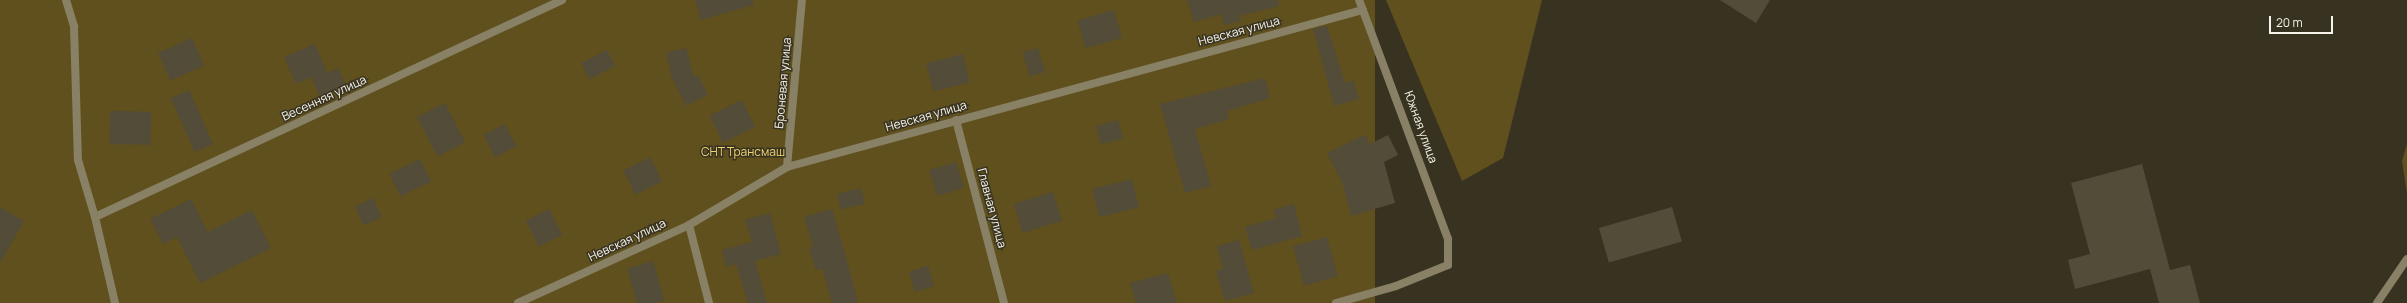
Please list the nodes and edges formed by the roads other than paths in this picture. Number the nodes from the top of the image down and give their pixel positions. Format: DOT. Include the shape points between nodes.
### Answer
graph roads {
  1 [pos="66,0"];
  2 [pos="562,0"];
  3 [pos="802,0"];
  4 [pos="1359,0"];
  5 [pos="1363,10"];
  6 [pos="956,120"];
  7 [pos="787,168"];
  8 [pos="95,217"];
  9 [pos="689,224"];
  10 [pos="2407,259"];
  11 [pos="115,303"];
  12 [pos="518,303"];
  13 [pos="709,303"];
  14 [pos="1004,303"];
  15 [pos="1336,303"];
  16 [pos="2377,303"];
  1 -- 8 [label="street" via="74,27 78,160"];
  2 -- 8 [label="street, Весенняя улица"];
  3 -- 7 [label="street, Броневая улица"];
  4 -- 5 [label="street, Южная улица"];
  5 -- 6 [label="street, Невская улица"];
  5 -- 15 [label="street, Южная улица" via="1448,239 1448,265 1396,286"];
  6 -- 7 [label="street, Невская улица"];
  6 -- 14 [label="street, Главная улица"];
  7 -- 9 [label="street, Невская улица"];
  8 -- 11 [label="street"];
  9 -- 12 [label="street, Невская улица"];
  9 -- 13 [label="street"];
  10 -- 16 [label="street"];
}
